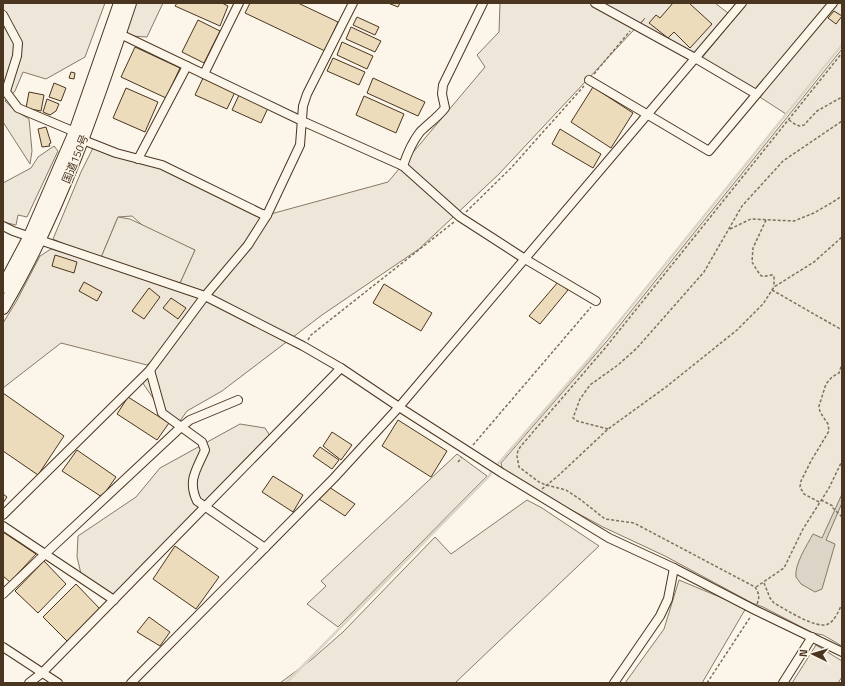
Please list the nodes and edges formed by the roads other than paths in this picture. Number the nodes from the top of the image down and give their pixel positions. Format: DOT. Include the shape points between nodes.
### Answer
graph roads {
  1 [pos="120,3"];
  2 [pos="130,3"];
  3 [pos="239,3"];
  4 [pos="353,3"];
  5 [pos="483,3"];
  6 [pos="595,3"];
  7 [pos="742,3"];
  8 [pos="833,3"];
  9 [pos="3,15"];
  10 [pos="120,34"];
  11 [pos="695,58"];
  12 [pos="187,66"];
  13 [pos="204,74"];
  14 [pos="589,80"];
  15 [pos="4,90"];
  16 [pos="756,94"];
  17 [pos="648,114"];
  18 [pos="302,121"];
  19 [pos="79,136"];
  20 [pos="138,159"];
  21 [pos="403,166"];
  22 [pos="267,215"];
  23 [pos="3,226"];
  24 [pos="35,238"];
  25 [pos="525,259"];
  26 [pos="3,287"];
  27 [pos="205,296"];
  28 [pos="596,301"];
  29 [pos="3,308"];
  30 [pos="341,368"];
  31 [pos="150,370"];
  32 [pos="238,400"];
  33 [pos="399,407"];
  34 [pos="181,427"];
  35 [pos="206,507"];
  36 [pos="3,515"];
  37 [pos="3,526"];
  38 [pos="265,548"];
  39 [pos="45,554"];
  40 [pos="674,568"];
  41 [pos="3,594"];
  42 [pos="114,600"];
  43 [pos="812,637"];
  44 [pos="3,647"];
  45 [pos="842,652"];
  46 [pos="42,673"];
  47 [pos="29,683"];
  48 [pos="58,683"];
  49 [pos="131,683"];
  50 [pos="614,683"];
  51 [pos="783,683"];
  1 -- 19 [label="highway, 国道150号"];
  2 -- 10 [label="highway, 国道150号"];
  3 -- 13 [label="street"];
  4 -- 18 [label="street" via="307,94"];
  5 -- 21 [label="street" via="443,85 445,108 420,133 409,149"];
  6 -- 11 [label="street"];
  7 -- 11 [label="street"];
  8 -- 16 [label="street"];
  9 -- 15 [label="street" via="18,42 18,56"];
  10 -- 12 [label="street"];
  10 -- 19 [label="highway, 国道150号"];
  11 -- 16 [label="street"];
  11 -- 17 [label="street"];
  12 -- 13 [label="street"];
  12 -- 20 [label="street"];
  13 -- 18 [label="street"];
  14 -- 17 [label="street"];
  15 -- 19 [label="street" via="18,108"];
  16 -- 17 [label="street" via="709,151"];
  17 -- 25 [label="street"];
  18 -- 21 [label="street"];
  18 -- 22 [label="street" via="300,145"];
  19 -- 20 [label="street" via="116,153"];
  19 -- 24 [label="highway, 国道150号"];
  20 -- 22 [label="street" via="162,165"];
  21 -- 25 [label="street" via="460,217"];
  22 -- 27 [label="street" via="248,245"];
  23 -- 24 [label="street"];
  24 -- 26 [label="highway, 国道150号"];
  24 -- 27 [label="street"];
  24 -- 29 [label="highway, 国道150号"];
  25 -- 28 [label="street"];
  25 -- 33 [label="street"];
  27 -- 30 [label="street"];
  27 -- 31 [label="street"];
  30 -- 33 [label="street"];
  30 -- 35 [label="street"];
  31 -- 34 [label="street" via="162,413"];
  31 -- 36 [label="street"];
  32 -- 34 [label="street" via="190,420"];
  33 -- 38 [label="street"];
  33 -- 40 [label="street" via="609,538"];
  34 -- 35 [label="street" via="202,442 205,450 192,481 192,492 197,501"];
  34 -- 39 [label="street"];
  35 -- 38 [label="street"];
  35 -- 42 [label="street"];
  37 -- 39 [label="street"];
  38 -- 49 [label="street"];
  39 -- 41 [label="street"];
  39 -- 42 [label="street"];
  40 -- 43 [label="street"];
  40 -- 50 [label="street" via="668,599 660,616"];
  42 -- 46 [label="street"];
  43 -- 45 [label="street"];
  43 -- 51 [label="street"];
  44 -- 46 [label="street"];
  46 -- 47 [label="street"];
  46 -- 48 [label="street"];
}
